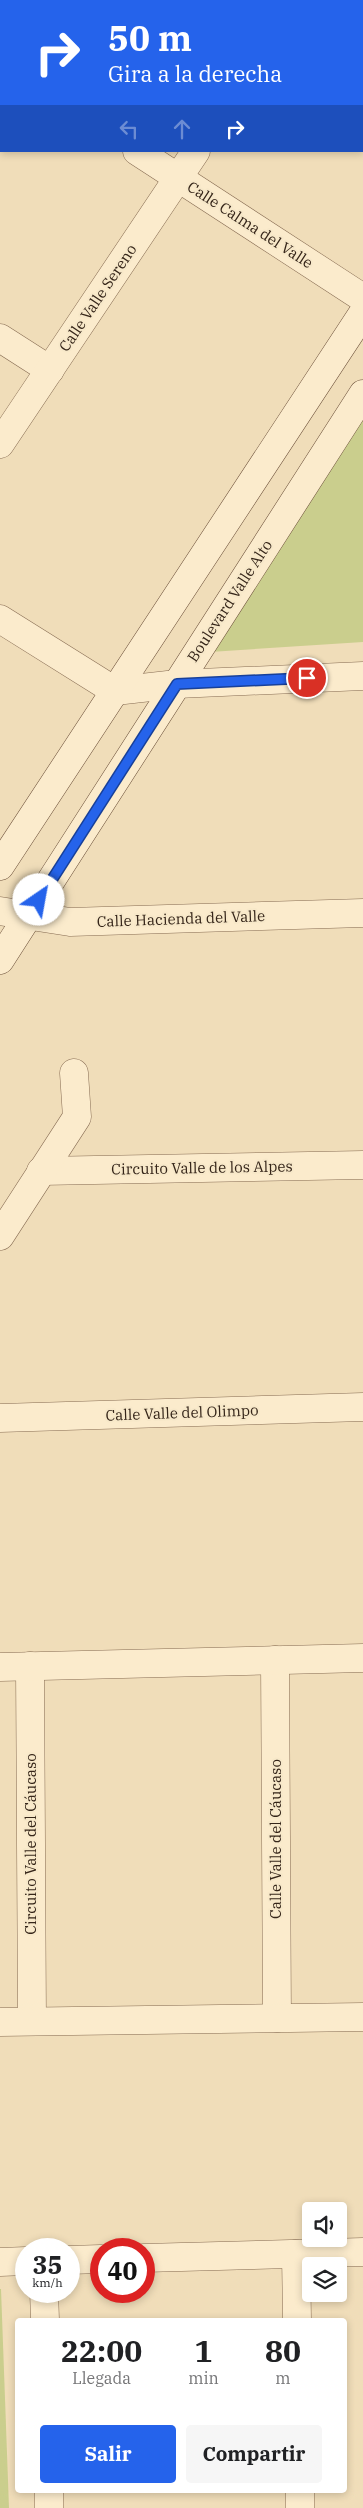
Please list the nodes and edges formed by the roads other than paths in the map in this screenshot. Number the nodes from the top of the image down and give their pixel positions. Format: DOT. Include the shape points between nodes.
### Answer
graph roads {
  1 [pos="138,152"];
  2 [pos="195,152"];
  3 [pos="178,179"];
  4 [pos="363,298"];
  5 [pos="363,313"];
  6 [pos="0,338"];
  7 [pos="50,370"];
  8 [pos="363,394"];
  9 [pos="0,444"];
  10 [pos="0,619"];
  11 [pos="363,676"];
  12 [pos="177,684"];
  13 [pos="115,691"];
  14 [pos="0,866"];
  15 [pos="0,911"];
  16 [pos="363,913"];
  17 [pos="28,916"];
  18 [pos="0,960"];
  19 [pos="74,1073"];
  20 [pos="363,1165"];
  21 [pos="41,1171"];
  22 [pos="0,1236"];
  23 [pos="363,1407"];
  24 [pos="0,1418"];
  25 [pos="363,1658"];
  26 [pos="275,1660"];
  27 [pos="30,1666"];
  28 [pos="0,1667"];
  29 [pos="363,2017"];
  30 [pos="278,2018"];
  31 [pos="32,2021"];
  32 [pos="0,2022"];
  33 [pos="363,2252"];
  34 [pos="296,2254"];
  35 [pos="155,2258"];
  36 [pos="15,2261"];
  37 [pos="0,2262"];
  38 [pos="44,2303"];
  39 [pos="45,2318"];
  40 [pos="297,2318"];
  41 [pos="48,2493"];
  42 [pos="300,2493"];
  43 [pos="49,2508"];
  44 [pos="300,2508"];
  1 -- 3 [label="street, Calle Calma del Valle"];
  2 -- 3 [label="street, Calle Valle Sereno"];
  3 -- 4 [label="street, Calle Calma del Valle"];
  3 -- 7 [label="street, Calle Valle Sereno"];
  5 -- 13 [label="street"];
  6 -- 7 [label="street"];
  7 -- 9 [label="street, Calle Valle Sereno"];
  8 -- 12 [label="street, Boulevard Valle Alto"];
  10 -- 13 [label="street"];
  11 -- 12 [label="street"];
  12 -- 13 [label="street"];
  12 -- 17 [label="street, Boulevard Valle Alto"];
  13 -- 14 [label="street"];
  15 -- 17 [label="street, Calle Hacienda del Valle"];
  16 -- 17 [label="street, Calle Hacienda del Valle" via="70,922"];
  17 -- 18 [label="street, Boulevard Valle Alto"];
  19 -- 21 [label="street" via="78,1117"];
  20 -- 21 [label="street, Circuito Valle de los Alpes"];
  21 -- 22 [label="street"];
  23 -- 24 [label="street, Calle Valle del Olimpo"];
  25 -- 26 [label="street"];
  26 -- 27 [label="street"];
  26 -- 30 [label="street, Calle Valle del Cáucaso"];
  27 -- 28 [label="street"];
  27 -- 31 [label="street, Circuito Valle del Cáucaso"];
  29 -- 30 [label="street"];
  30 -- 31 [label="street"];
  31 -- 32 [label="street"];
  33 -- 34 [label="street"];
  34 -- 35 [label="street"];
  34 -- 40 [label="street"];
  36 -- 37 [label="street"];
  38 -- 39 [label="street"];
  41 -- 43 [label="street"];
  42 -- 44 [label="street"];
}
